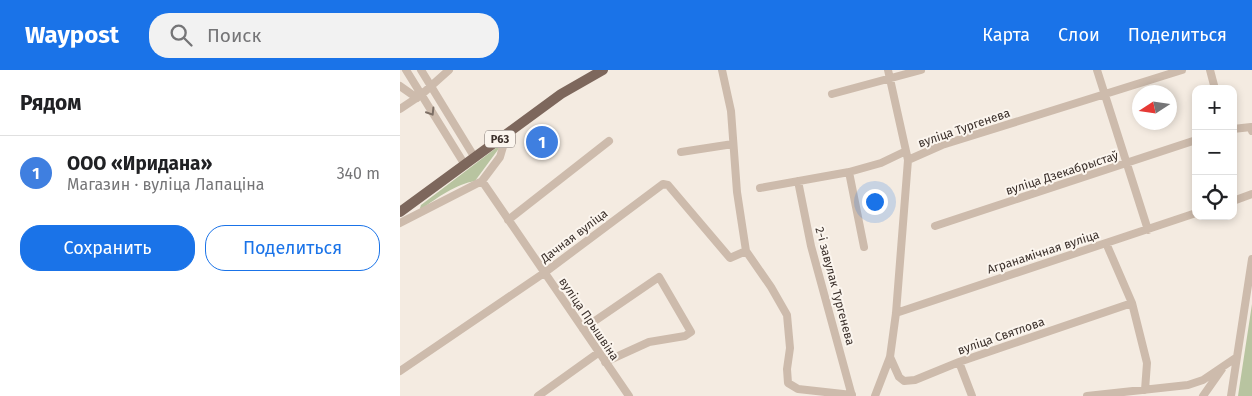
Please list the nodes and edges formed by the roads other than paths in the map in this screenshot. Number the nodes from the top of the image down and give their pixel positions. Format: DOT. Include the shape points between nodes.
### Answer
graph roads {
  1 [pos="406,70"];
  2 [pos="421,70"];
  3 [pos="449,70"];
  4 [pos="603,70"];
  5 [pos="722,70"];
  6 [pos="888,70"];
  7 [pos="921,70"];
  8 [pos="1097,70"];
  9 [pos="1182,70"];
  10 [pos="1210,70"];
  11 [pos="890,79"];
  12 [pos="430,85"];
  13 [pos="1214,85"];
  14 [pos="400,86"];
  15 [pos="832,94"];
  16 [pos="1105,95"];
  17 [pos="419,96"];
  18 [pos="400,109"];
  19 [pos="1237,129"];
  20 [pos="1252,131"];
  21 [pos="507,133"];
  22 [pos="609,141"];
  23 [pos="1192,141"];
  24 [pos="733,144"];
  25 [pos="906,151"];
  26 [pos="681,152"];
  27 [pos="475,158"];
  28 [pos="908,160"];
  29 [pos="1126,164"];
  30 [pos="465,165"];
  31 [pos="849,172"];
  32 [pos="482,181"];
  33 [pos="798,181"];
  34 [pos="760,188"];
  35 [pos="1252,194"];
  36 [pos="1237,200"];
  37 [pos="400,212"];
  38 [pos="1192,214"];
  39 [pos="508,220"];
  40 [pos="400,223"];
  41 [pos="935,226"];
  42 [pos="1148,230"];
  43 [pos="1106,244"];
  44 [pos="864,247"];
  45 [pos="746,252"];
  46 [pos="1252,259"];
  47 [pos="544,273"];
  48 [pos="1132,303"];
  49 [pos="896,312"];
  50 [pos="583,329"];
  51 [pos="598,353"];
  52 [pos="1237,356"];
  53 [pos="890,357"];
  54 [pos="605,362"];
  55 [pos="959,362"];
  56 [pos="1224,366"];
  57 [pos="400,371"];
  58 [pos="1145,390"];
  59 [pos="538,396"];
  60 [pos="629,396"];
  61 [pos="852,396"];
  62 [pos="875,396"];
  63 [pos="972,396"];
  64 [pos="1087,396"];
  65 [pos="1203,396"];
  66 [pos="1231,396"];
  1 -- 17 [label="street"];
  2 -- 12 [label="street"];
  3 -- 12 [label="street"];
  4 -- 21 [label="main road, Р63" via="561,94"];
  5 -- 24 [label="street" via="731,111"];
  6 -- 11 [label="street"];
  7 -- 11 [label="street"];
  8 -- 16 [label="street"];
  9 -- 16 [label="street, вуліца Тургенева"];
  10 -- 13 [label="street"];
  11 -- 15 [label="street"];
  11 -- 25 [label="street"];
  12 -- 17 [label="street"];
  12 -- 27 [label="street"];
  14 -- 17 [label="street"];
  16 -- 28 [label="street, вуліца Тургенева" via="942,145"];
  16 -- 29 [label="street"];
  17 -- 18 [label="street"];
  17 -- 30 [label="street, one-way"];
  19 -- 20 [label="street" via="1251,127"];
  21 -- 27 [label="main road, Р63"];
  21 -- 32 [label="street" via="500,157"];
  22 -- 39 [label="street"];
  23 -- 29 [label="street, вуліца Дзекабрыстаў"];
  24 -- 26 [label="street"];
  24 -- 45 [label="street"];
  25 -- 28 [label="street, вуліца Тургенева"];
  25 -- 31 [label="street, вуліца Тургенева"];
  27 -- 30 [label="main road, Р63"];
  28 -- 49 [label="street"];
  29 -- 41 [label="street, вуліца Дзекабрыстаў"];
  29 -- 42 [label="street"];
  30 -- 37 [label="main road, Р63"];
  31 -- 33 [label="street, вуліца Тургенева"];
  31 -- 44 [label="street"];
  32 -- 39 [label="street, вуліца Прышвіна"];
  32 -- 40 [label="street"];
  33 -- 34 [label="street, вуліца Тургенева"];
  33 -- 61 [label="street, 2-і завулак Тургенева" via="811,246"];
  35 -- 36 [label="street"];
  38 -- 42 [label="street, Агранамічная вуліца"];
  39 -- 47 [label="street, вуліца Прышвіна"];
  42 -- 43 [label="street, Агранамічная вуліца"];
  43 -- 48 [label="street"];
  43 -- 49 [label="street, Агранамічная вуліца"];
  45 -- 47 [label="street, Дачная вуліца" via="730,258 668,185 663,184"];
  45 -- 61 [label="street" via="787,315 790,348 788,383 798,389"];
  46 -- 52 [label="street"];
  47 -- 50 [label="street, вуліца Прышвіна"];
  47 -- 57 [label="street, Дачная вуліца"];
  48 -- 55 [label="street, вуліца Святлова"];
  48 -- 58 [label="street" via="1147,363"];
  49 -- 53 [label="street"];
  50 -- 51 [label="street, вуліца Прышвіна"];
  50 -- 54 [label="street" via="659,278 691,332 685,336 649,342"];
  51 -- 54 [label="street, вуліца Прышвіна"];
  51 -- 59 [label="street"];
  52 -- 56 [label="street"];
  52 -- 66 [label="street"];
  53 -- 55 [label="street, вуліца Святлова" via="904,381 915,380"];
  53 -- 62 [label="street"];
  54 -- 60 [label="street, вуліца Прышвіна"];
  55 -- 63 [label="street"];
  56 -- 58 [label="street" via="1203,380 1188,385"];
  56 -- 65 [label="street"];
  58 -- 64 [label="street"];
}
